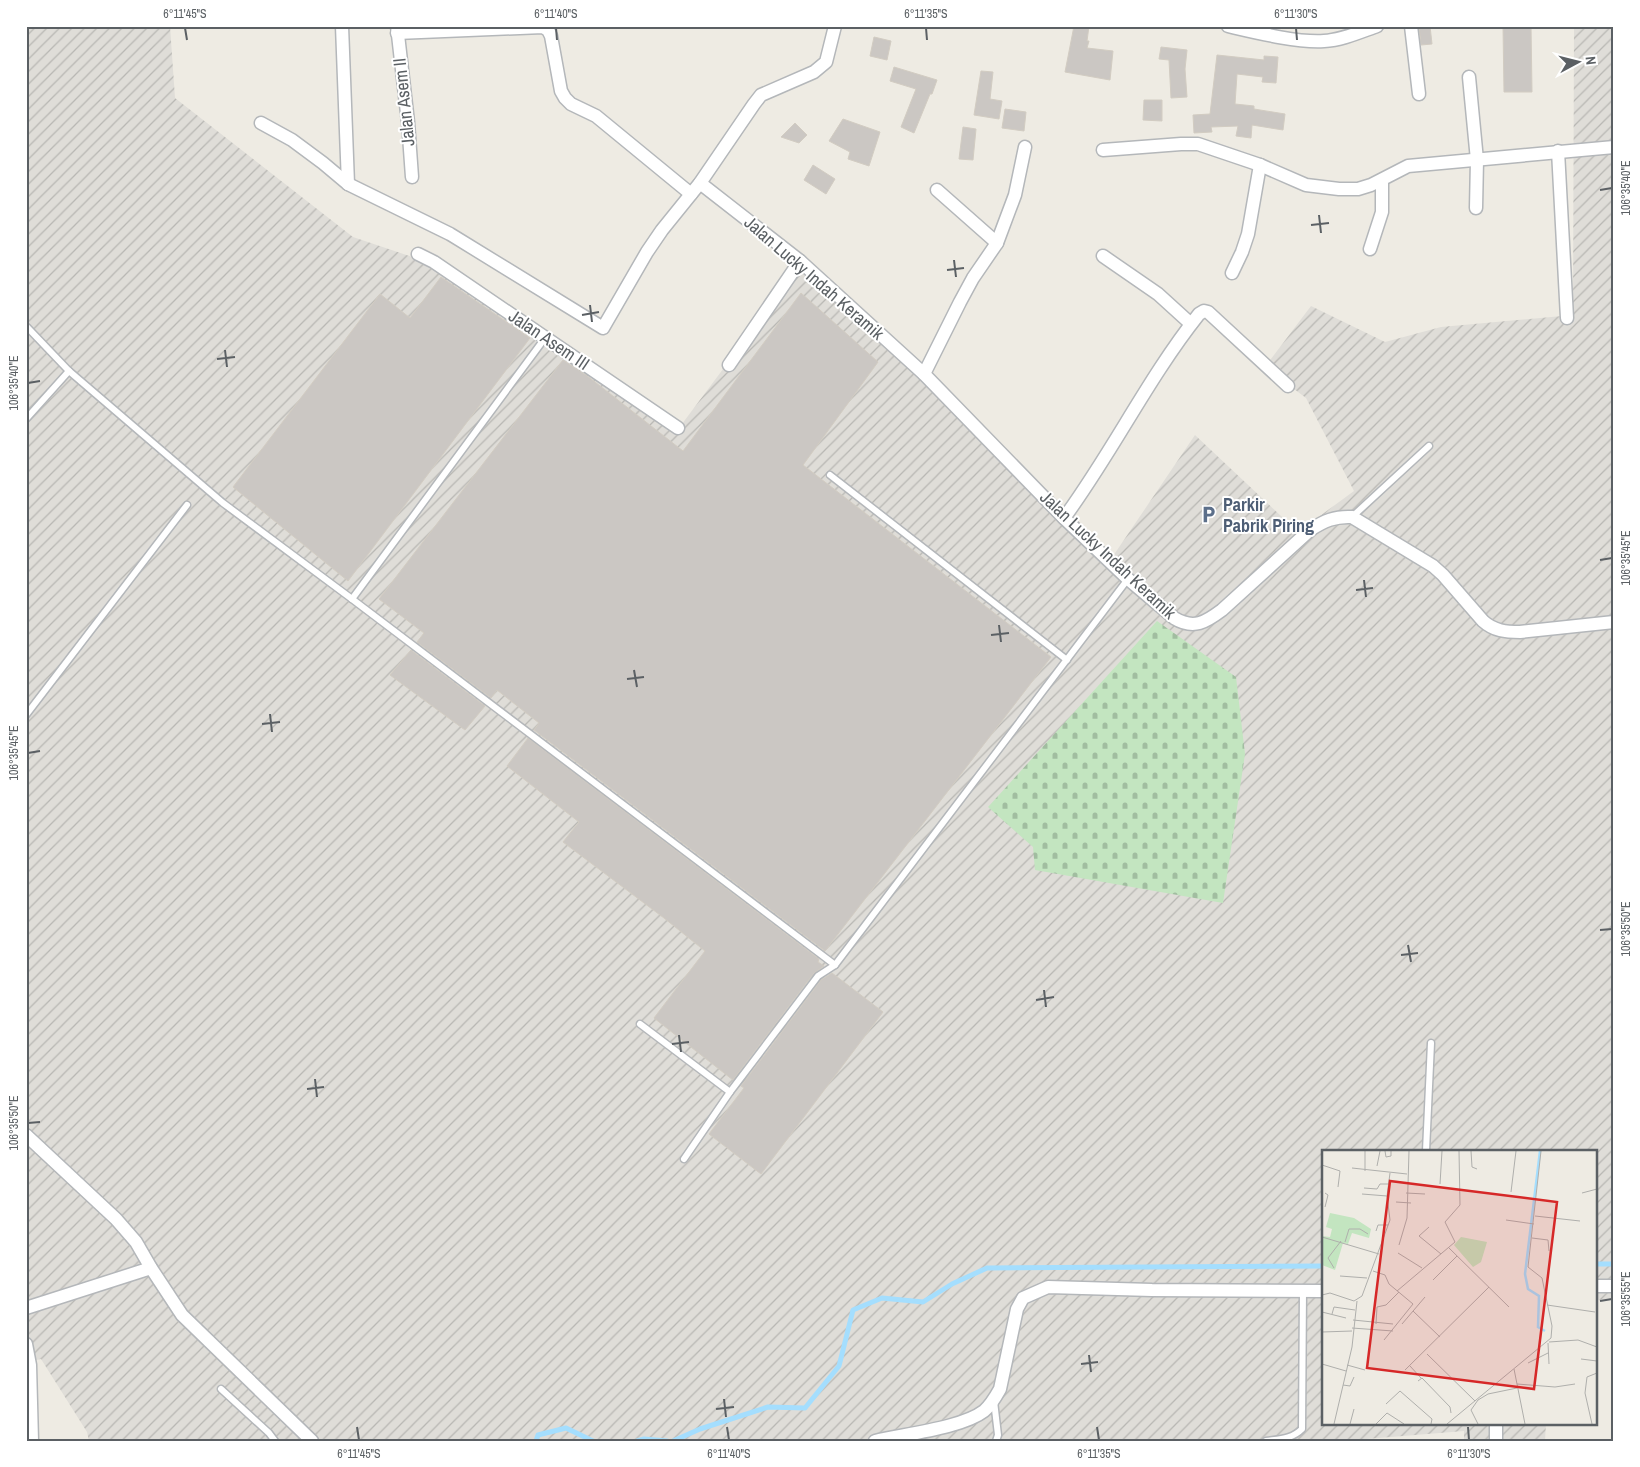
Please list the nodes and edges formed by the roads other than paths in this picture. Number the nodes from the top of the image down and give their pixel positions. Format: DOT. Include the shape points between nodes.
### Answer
graph roads {
  1 [pos="342,26"];
  2 [pos="835,26"];
  3 [pos="1228,26"];
  4 [pos="1377,26"];
  5 [pos="1411,26"];
  6 [pos="1258,29"];
  7 [pos="397,30"];
  8 [pos="1469,78"];
  9 [pos="1420,94"];
  10 [pos="262,123"];
  11 [pos="1026,147"];
  12 [pos="1614,147"];
  13 [pos="1103,150"];
  14 [pos="1558,151"];
  15 [pos="1477,160"];
  16 [pos="1260,165"];
  17 [pos="412,177"];
  18 [pos="1382,180"];
  19 [pos="700,182"];
  20 [pos="348,184"];
  21 [pos="937,190"];
  22 [pos="691,194"];
  23 [pos="1476,208"];
  24 [pos="997,243"];
  25 [pos="1370,249"];
  26 [pos="418,254"];
  27 [pos="1103,256"];
  28 [pos="800,261"];
  29 [pos="1232,273"];
  30 [pos="1567,318"];
  31 [pos="1190,324"];
  32 [pos="27,327"];
  33 [pos="545,338"];
  34 [pos="729,365"];
  35 [pos="70,371"];
  36 [pos="924,374"];
  37 [pos="1288,386"];
  38 [pos="26,418"];
  39 [pos="678,428"];
  40 [pos="1429,446"];
  41 [pos="830,475"];
  42 [pos="187,505"];
  43 [pos="1352,517"];
  44 [pos="1064,518"];
  45 [pos="1128,579"];
  46 [pos="352,599"];
  47 [pos="1614,622"];
  48 [pos="1068,660"];
  49 [pos="26,715"];
  50 [pos="835,966"];
  51 [pos="640,1024"];
  52 [pos="1431,1043"];
  53 [pos="730,1092"];
  54 [pos="26,1135"];
  55 [pos="1426,1150"];
  56 [pos="684,1159"];
  57 [pos="151,1268"];
  58 [pos="1598,1286"];
  59 [pos="1614,1286"];
  60 [pos="1322,1290"];
  61 [pos="1303,1291"];
  62 [pos="26,1308"];
  63 [pos="26,1344"];
  64 [pos="221,1389"];
  65 [pos="994,1402"];
  66 [pos="1496,1424"];
  67 [pos="32,1441"];
  68 [pos="275,1441"];
  69 [pos="312,1441"];
  70 [pos="875,1441"];
  71 [pos="996,1441"];
  72 [pos="1266,1441"];
  73 [pos="1496,1441"];
  1 -- 20 [label="street"];
  2 -- 19 [label="street" via="826,62 814,72 762,95"];
  3 -- 6 [label="street"];
  4 -- 6 [label="street" via="1323,41"];
  5 -- 9 [label="street"];
  7 -- 17 [label="street, Jalan Asem II"];
  7 -- 22 [label="street" via="543,27 551,36 565,98 596,116"];
  8 -- 15 [label="street"];
  10 -- 20 [label="street" via="300,146"];
  11 -- 24 [label="street" via="1015,195"];
  12 -- 14 [label="street"];
  13 -- 16 [label="street" via="1198,144"];
  14 -- 15 [label="street"];
  14 -- 30 [label="street"];
  15 -- 18 [label="street" via="1408,166"];
  15 -- 23 [label="street"];
  16 -- 18 [label="street" via="1288,178 1323,188 1358,189"];
  16 -- 29 [label="street" via="1248,234"];
  18 -- 25 [label="street" via="1382,212"];
  19 -- 22 [label="street"];
  19 -- 28 [label="street, Jalan Lucky Indah Keramik"];
  20 -- 22 [label="street" via="450,234 604,328 647,252"];
  21 -- 24 [label="street"];
  24 -- 36 [label="street" via="973,278"];
  26 -- 33 [label="street, Jalan Asem III"];
  27 -- 31 [label="street" via="1158,294"];
  28 -- 34 [label="street"];
  28 -- 36 [label="street, Jalan Lucky Indah Keramik"];
  31 -- 37 [label="street" via="1199,314 1208,312"];
  31 -- 44 [label="street" via="1086,489"];
  32 -- 35 [label="lane"];
  33 -- 39 [label="street, Jalan Asem III"];
  33 -- 46 [label="lane"];
  35 -- 38 [label="lane"];
  35 -- 46 [label="lane" via="223,503"];
  36 -- 44 [label="street, Jalan Lucky Indah Keramik"];
  40 -- 43 [label="lane"];
  41 -- 48 [label="lane"];
  42 -- 49 [label="lane"];
  43 -- 45 [label="street, Jalan Lucky Indah Keramik" via="1334,518 1310,530 1222,610 1202,623 1183,624"];
  43 -- 47 [label="street" via="1443,574 1489,627 1520,632"];
  44 -- 45 [label="street, Jalan Lucky Indah Keramik"];
  45 -- 48 [label="lane"];
  46 -- 50 [label="lane"];
  48 -- 50 [label="lane"];
  50 -- 53 [label="lane" via="818,976"];
  51 -- 53 [label="lane"];
  52 -- 55 [label="lane"];
  53 -- 56 [label="lane"];
  54 -- 57 [label="street" via="116,1219 136,1242"];
  57 -- 62 [label="street"];
  57 -- 69 [label="street" via="182,1316"];
  58 -- 59 [label="street"];
  60 -- 61 [label="street"];
  61 -- 65 [label="street" via="1048,1287 1023,1298 1017,1309 1000,1389"];
  61 -- 72 [label="lane" via="1302,1429 1289,1438"];
  63 -- 67 [label="street" via="30,1365"];
  64 -- 68 [label="lane"];
  65 -- 70 [label="street" via="969,1419"];
  65 -- 71 [label="lane"];
  66 -- 73 [label="street"];
}
